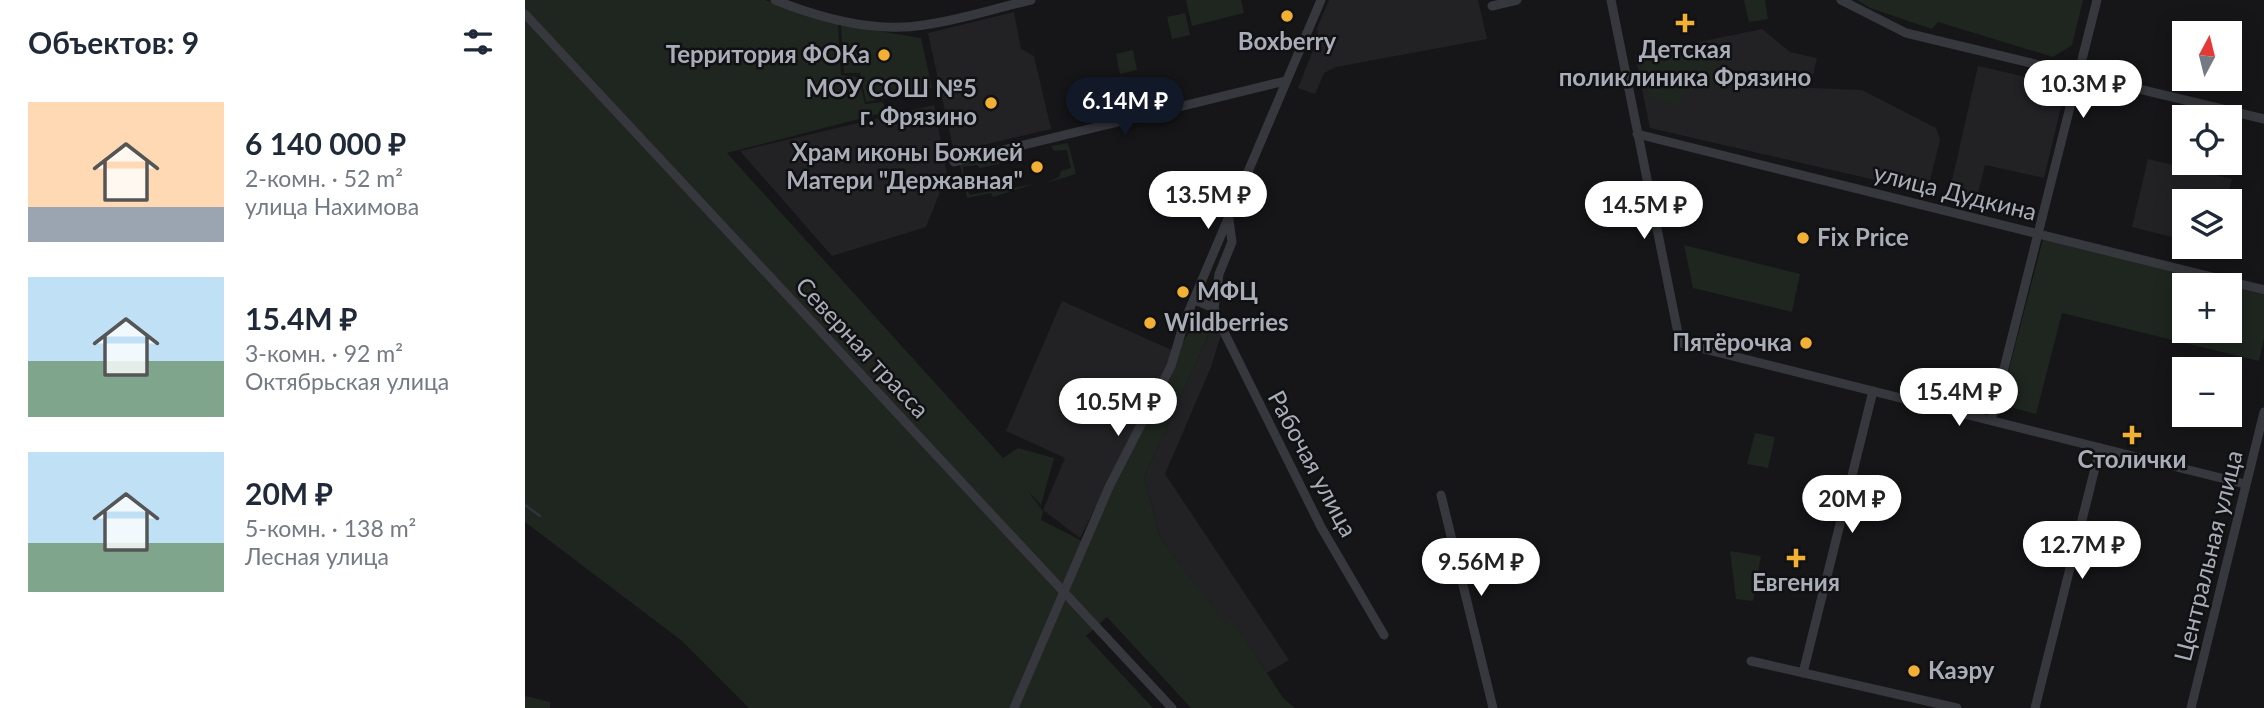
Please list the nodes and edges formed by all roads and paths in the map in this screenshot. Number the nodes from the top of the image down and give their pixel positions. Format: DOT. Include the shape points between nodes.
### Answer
graph roads {
  1 [pos="775,0"];
  2 [pos="1031,0"];
  3 [pos="1321,0"];
  4 [pos="1517,0"];
  5 [pos="1611,0"];
  6 [pos="1841,0"];
  7 [pos="2097,0"];
  8 [pos="1492,6"];
  9 [pos="525,14"];
  10 [pos="2078,76"];
  11 [pos="1285,81"];
  12 [pos="2264,119"];
  13 [pos="1637,134"];
  14 [pos="954,162"];
  15 [pos="1229,220"];
  16 [pos="2040,234"];
  17 [pos="2264,290"];
  18 [pos="1195,299"];
  19 [pos="1214,308"];
  20 [pos="1873,391"];
  21 [pos="2264,412"];
  22 [pos="1991,420"];
  23 [pos="2263,424"];
  24 [pos="2100,448"];
  25 [pos="2245,484"];
  26 [pos="1441,495"];
  27 [pos="1065,591"];
  28 [pos="1384,635"];
  29 [pos="1751,662"];
  30 [pos="1803,673"];
  31 [pos="1014,708"];
  32 [pos="1172,708"];
  33 [pos="1493,708"];
  34 [pos="1957,708"];
  35 [pos="2035,708"];
  36 [pos="2191,708"];
  1 -- 2 [label="street" via="849,22 923,26"];
  3 -- 11 [label="street"];
  4 -- 8 [label="street"];
  5 -- 13 [label="street"];
  6 -- 10 [label="street" via="1906,33"];
  7 -- 10 [label="street"];
  9 -- 27 [label="street, Северная трасса"];
  10 -- 12 [label="street"];
  10 -- 16 [label="street"];
  11 -- 14 [label="street"];
  11 -- 15 [label="street"];
  13 -- 16 [label="street, улица Дудкина"];
  13 -- 20 [label="street" via="1680,342"];
  15 -- 18 [label="street"];
  15 -- 19 [label="street" via="1232,242 1219,274"];
  16 -- 17 [label="street, улица Дудкина"];
  16 -- 22 [label="street"];
  18 -- 19 [label="street"];
  18 -- 27 [label="street" via="1171,366 1109,487"];
  19 -- 28 [label="street, Рабочая улица" via="1321,527"];
  20 -- 22 [label="street"];
  20 -- 30 [label="street"];
  21 -- 23 [label="street, Центральная улица"];
  22 -- 24 [label="street"];
  23 -- 25 [label="street, Центральная улица"];
  24 -- 25 [label="street"];
  24 -- 35 [label="street"];
  25 -- 36 [label="street, Центральная улица"];
  26 -- 33 [label="street"];
  27 -- 31 [label="street"];
  27 -- 32 [label="street, Северная трасса"];
  29 -- 30 [label="street"];
  30 -- 34 [label="street"];
}
